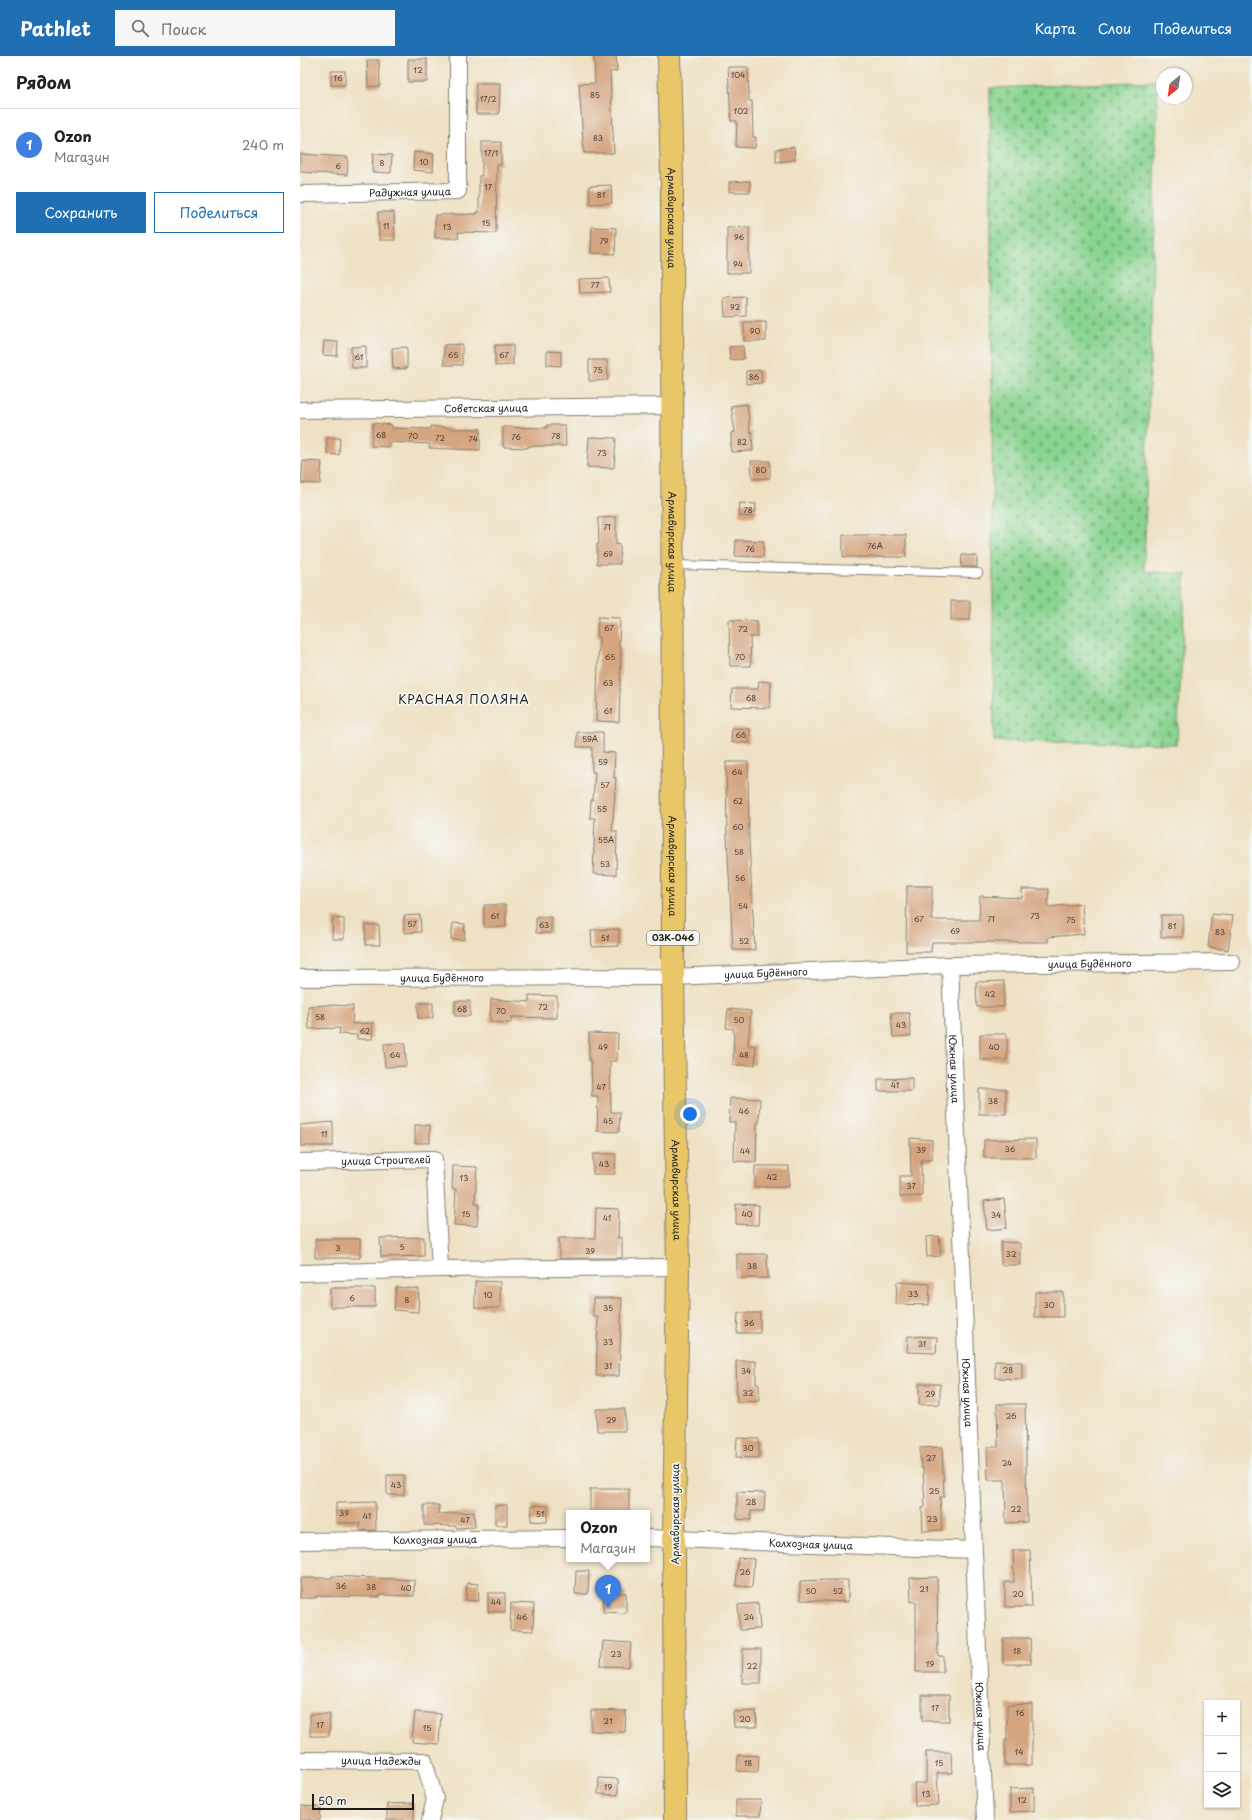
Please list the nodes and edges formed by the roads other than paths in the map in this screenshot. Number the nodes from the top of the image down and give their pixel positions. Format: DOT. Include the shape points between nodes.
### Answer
graph roads {
  1 [pos="458,56"];
  2 [pos="669,56"];
  3 [pos="300,194"];
  4 [pos="672,406"];
  5 [pos="300,410"];
  6 [pos="672,565"];
  7 [pos="978,573"];
  8 [pos="1232,962"];
  9 [pos="950,965"];
  10 [pos="673,977"];
  11 [pos="300,978"];
  12 [pos="300,1162"];
  13 [pos="678,1267"];
  14 [pos="440,1269"];
  15 [pos="300,1274"];
  16 [pos="566,1538"];
  17 [pos="650,1538"];
  18 [pos="674,1538"];
  19 [pos="300,1541"];
  20 [pos="974,1550"];
  21 [pos="300,1760"];
  22 [pos="430,1820"];
  23 [pos="675,1820"];
  24 [pos="985,1820"];
  1 -- 3 [label="street, Радужная улица" via="458,191"];
  2 -- 4 [label="main road, Армавирская улица / 03К-046"];
  4 -- 5 [label="street, Советская улица"];
  4 -- 6 [label="main road, Армавирская улица / 03К-046"];
  6 -- 7 [label="lane"];
  6 -- 10 [label="main road, Армавирская улица / 03К-046"];
  8 -- 9 [label="street, улица Будённого"];
  9 -- 10 [label="street, улица Будённого"];
  9 -- 20 [label="street, Южная улица"];
  10 -- 11 [label="street, улица Будённого"];
  10 -- 13 [label="main road, Армавирская улица / 03К-046"];
  12 -- 14 [label="street, улица Строителей" via="434,1159"];
  13 -- 14 [label="street"];
  13 -- 18 [label="main road, Армавирская улица / 03К-046"];
  14 -- 15 [label="street"];
  16 -- 19 [label="street, Колхозная улица"];
  17 -- 18 [label="street, Колхозная улица"];
  18 -- 20 [label="street, Колхозная улица"];
  18 -- 23 [label="main road, Армавирская улица / 03К-046"];
  20 -- 24 [label="street, Южная улица"];
  21 -- 22 [label="street, улица Надежды" via="424,1761 435,1799"];
}
